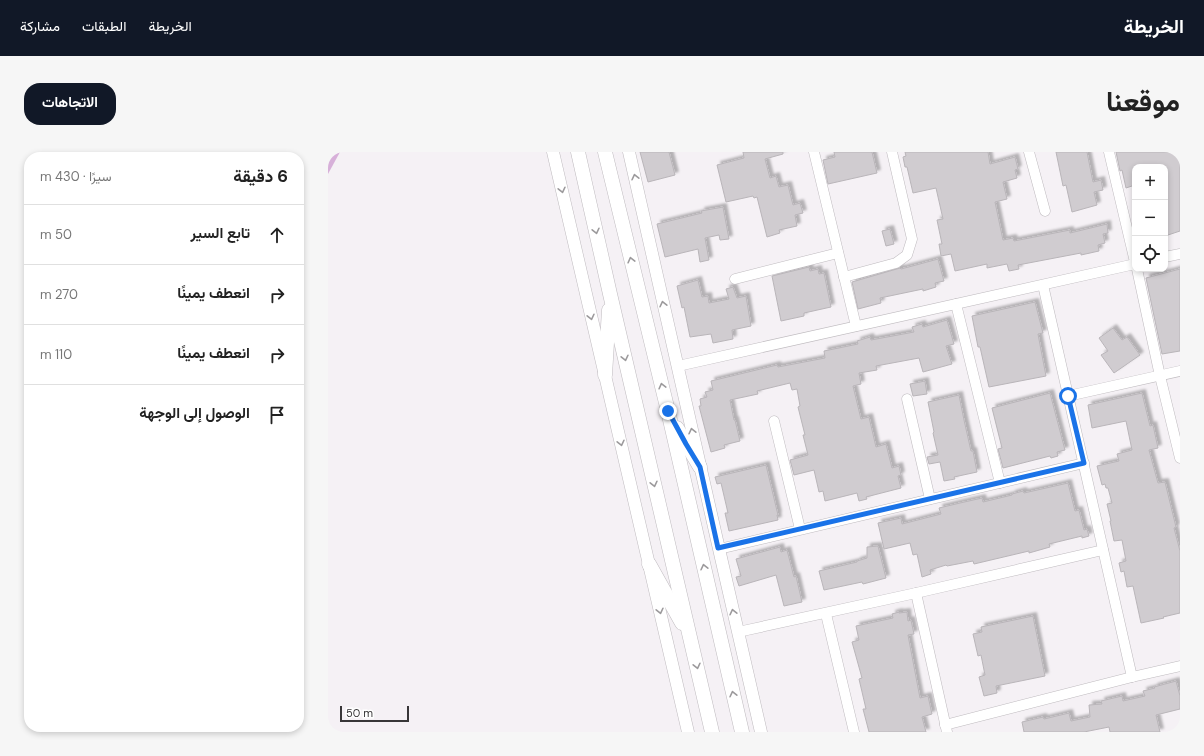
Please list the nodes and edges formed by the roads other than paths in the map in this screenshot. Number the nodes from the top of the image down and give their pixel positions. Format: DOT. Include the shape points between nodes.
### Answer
graph roads {
  1 [pos="553,152"];
  2 [pos="578,152"];
  3 [pos="605,152"];
  4 [pos="629,152"];
  5 [pos="814,152"];
  6 [pos="892,152"];
  7 [pos="1029,152"];
  8 [pos="1109,152"];
  9 [pos="1044,211"];
  10 [pos="1132,250"];
  11 [pos="838,253"];
  12 [pos="1180,254"];
  13 [pos="1168,256"];
  14 [pos="1132,264"];
  15 [pos="1137,272"];
  16 [pos="844,277"];
  17 [pos="735,279"];
  18 [pos="1043,285"];
  19 [pos="610,294"];
  20 [pos="956,304"];
  21 [pos="856,326"];
  22 [pos="678,366"];
  23 [pos="1180,371"];
  24 [pos="605,375"];
  25 [pos="1160,376"];
  26 [pos="1068,396"];
  27 [pos="907,399"];
  28 [pos="668,411"];
  29 [pos="774,421"];
  30 [pos="1180,458"];
  31 [pos="1084,463"];
  32 [pos="700,467"];
  33 [pos="1000,483"];
  34 [pos="930,499"];
  35 [pos="800,530"];
  36 [pos="718,548"];
  37 [pos="1103,550"];
  38 [pos="649,564"];
  39 [pos="916,593"];
  40 [pos="826,614"];
  41 [pos="738,632"];
  42 [pos="691,639"];
  43 [pos="1180,666"];
  44 [pos="1132,677"];
  45 [pos="946,729"];
  46 [pos="688,732"];
  47 [pos="712,732"];
  48 [pos="742,732"];
  49 [pos="761,732"];
  50 [pos="854,732"];
  1 -- 24 [label="street, one-way"];
  2 -- 19 [label="main road, one-way"];
  28 -- 3 [label="main road, one-way"];
  22 -- 4 [label="street, one-way"];
  5 -- 11 [label="street"];
  6 -- 16 [label="street" via="912,239 907,255 896,263"];
  7 -- 9 [label="street"];
  8 -- 10 [label="street"];
  11 -- 16 [label="street"];
  11 -- 17 [label="street"];
  12 -- 13 [label="street"];
  14 -- 18 [label="street"];
  15 -- 25 [label="street"];
  16 -- 21 [label="street"];
  18 -- 20 [label="street"];
  18 -- 26 [label="street"];
  19 -- 24 [label="main road"];
  19 -- 42 [label="main road, one-way"];
  20 -- 21 [label="street"];
  20 -- 33 [label="street"];
  21 -- 22 [label="street"];
  32 -- 22 [label="street, one-way"];
  23 -- 25 [label="street"];
  24 -- 38 [label="street, one-way"];
  25 -- 26 [label="street"];
  25 -- 30 [label="street"];
  26 -- 31 [label="street"];
  27 -- 34 [label="street"];
  28 -- 32 [label="main road"];
  48 -- 28 [label="main road, one-way"];
  29 -- 35 [label="street"];
  31 -- 33 [label="street"];
  31 -- 37 [label="street"];
  32 -- 36 [label="street"];
  33 -- 34 [label="street"];
  34 -- 35 [label="street"];
  35 -- 36 [label="street"];
  41 -- 36 [label="street, one-way"];
  37 -- 39 [label="street"];
  37 -- 44 [label="street"];
  38 -- 42 [label="main road"];
  38 -- 46 [label="street, one-way"];
  39 -- 40 [label="street"];
  39 -- 45 [label="street"];
  40 -- 41 [label="street"];
  40 -- 50 [label="street"];
  41 -- 49 [label="street"];
  42 -- 47 [label="main road, one-way"];
  43 -- 44 [label="street"];
  44 -- 45 [label="street"];
}
